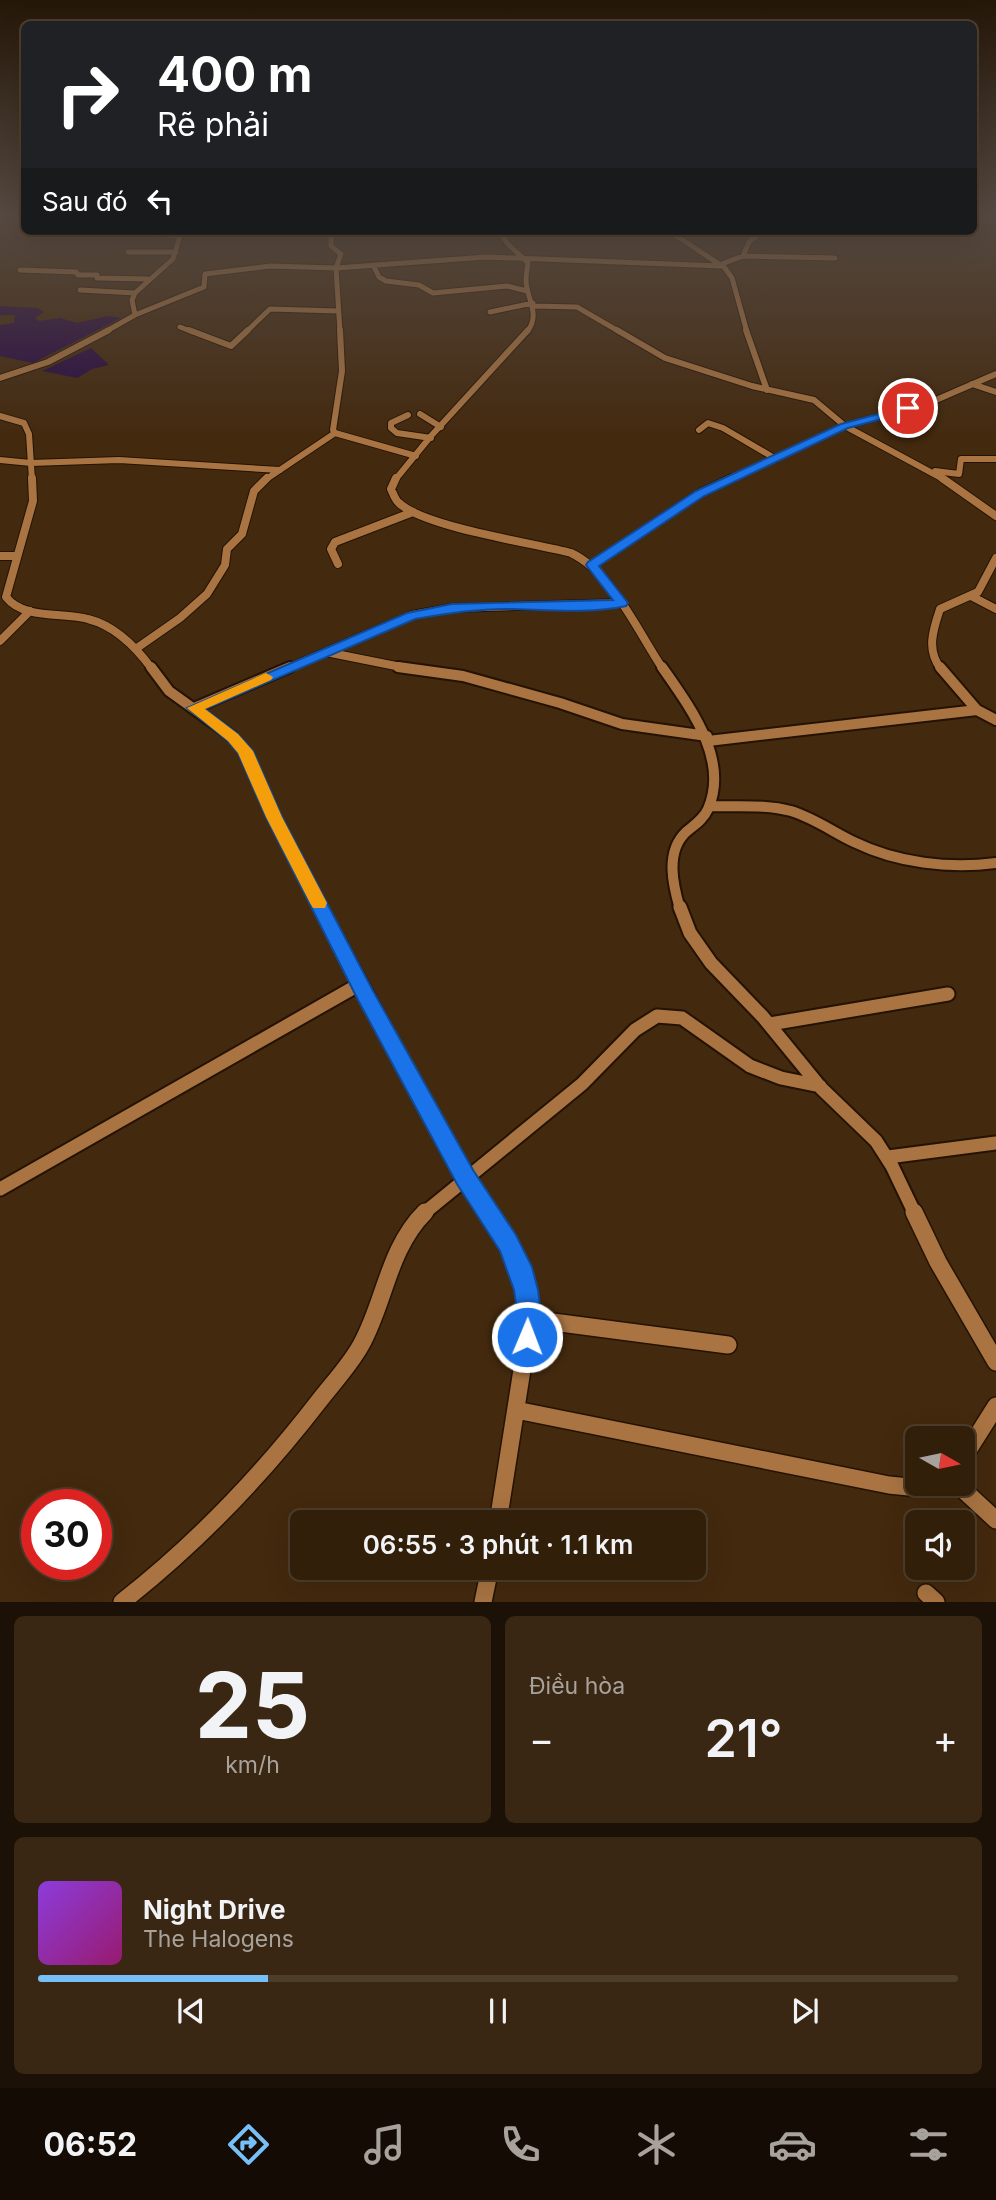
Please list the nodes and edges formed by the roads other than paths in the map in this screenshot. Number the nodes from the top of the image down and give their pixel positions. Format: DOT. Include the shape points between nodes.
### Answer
graph roads {
  1 [pos="80,290"];
  2 [pos="138,290"];
  3 [pos="197,290"];
  4 [pos="337,290"];
  5 [pos="427,290"];
  6 [pos="467,290"];
  7 [pos="522,290"];
  8 [pos="735,290"];
  9 [pos="527,291"];
  10 [pos="135,293"];
  11 [pos="533,304"];
  12 [pos="338,311"];
  13 [pos="490,312"];
  14 [pos="135,315"];
  15 [pos="180,327"];
  16 [pos="996,374"];
  17 [pos="0,378"];
  18 [pos="972,384"];
  19 [pos="766,390"];
  20 [pos="996,392"];
  21 [pos="420,414"];
  22 [pos="408,415"];
  23 [pos="0,416"];
  24 [pos="845,426"];
  25 [pos="441,427"];
  26 [pos="699,430"];
  27 [pos="335,433"];
  28 [pos="431,438"];
  29 [pos="416,456"];
  30 [pos="776,458"];
  31 [pos="996,459"];
  32 [pos="0,460"];
  33 [pos="31,463"];
  34 [pos="280,470"];
  35 [pos="930,470"];
  36 [pos="413,512"];
  37 [pos="996,516"];
  38 [pos="0,556"];
  39 [pos="16,556"];
  40 [pos="996,558"];
  41 [pos="338,564"];
  42 [pos="593,565"];
  43 [pos="971,596"];
  44 [pos="622,603"];
  45 [pos="996,609"];
  46 [pos="30,611"];
  47 [pos="0,641"];
  48 [pos="137,648"];
  49 [pos="326,652"];
  50 [pos="194,708"];
  51 [pos="977,710"];
  52 [pos="996,720"];
  53 [pos="707,739"];
  54 [pos="711,806"];
  55 [pos="996,863"];
  56 [pos="360,984"];
  57 [pos="948,994"];
  58 [pos="770,1024"];
  59 [pos="820,1086"];
  60 [pos="996,1143"];
  61 [pos="888,1157"];
  62 [pos="465,1177"];
  63 [pos="0,1189"];
  64 [pos="530,1319"];
  65 [pos="727,1345"];
  66 [pos="996,1362"];
  67 [pos="996,1406"];
  68 [pos="516,1410"];
  69 [pos="975,1439"];
  70 [pos="905,1487"];
  71 [pos="970,1496"];
  72 [pos="500,1510"];
  73 [pos="996,1520"];
  74 [pos="487,1580"];
  75 [pos="122,1601"];
  76 [pos="483,1601"];
  1 -- 10 [label="street"];
  2 -- 10 [label="street"];
  3 -- 14 [label="street"];
  4 -- 12 [label="street"];
  5 -- 6 [label="street"];
  7 -- 9 [label="street"];
  8 -- 19 [label="street"];
  9 -- 11 [label="street"];
  10 -- 14 [label="street"];
  11 -- 13 [label="street"];
  11 -- 19 [label="street" via="577,307 658,355"];
  11 -- 25 [label="street" via="534,319 528,331"];
  12 -- 15 [label="street" via="270,309 230,346"];
  12 -- 27 [label="street" via="342,371"];
  14 -- 17 [label="street" via="48,362"];
  16 -- 18 [label="street"];
  18 -- 20 [label="street"];
  18 -- 24 [label="street" via="929,403"];
  19 -- 24 [label="street" via="814,400"];
  21 -- 25 [label="street"];
  22 -- 28 [label="street" via="395,419 391,428 402,435"];
  23 -- 33 [label="street" via="24,424"];
  24 -- 30 [label="street"];
  24 -- 35 [label="street"];
  25 -- 28 [label="street"];
  26 -- 30 [label="street" via="708,423 723,428"];
  27 -- 29 [label="street"];
  27 -- 34 [label="street"];
  28 -- 29 [label="street"];
  29 -- 36 [label="street" via="391,485 395,500"];
  30 -- 42 [label="street" via="690,499"];
  31 -- 35 [label="street" via="961,459 959,474"];
  32 -- 33 [label="street"];
  33 -- 34 [label="street" via="119,460"];
  33 -- 39 [label="street" via="33,501"];
  34 -- 48 [label="street" via="253,492 245,533 227,549 228,563 204,597"];
  35 -- 37 [label="street"];
  36 -- 41 [label="street" via="335,542 331,549"];
  36 -- 42 [label="street" via="452,526 571,554"];
  38 -- 39 [label="street"];
  39 -- 46 [label="street" via="6,597 13,606"];
  40 -- 43 [label="street" via="983,587"];
  42 -- 44 [label="street"];
  43 -- 45 [label="street"];
  43 -- 51 [label="street" via="940,609 931,641 934,660"];
  44 -- 49 [label="street" via="452,608 412,615"];
  44 -- 53 [label="street"];
  46 -- 47 [label="street"];
  46 -- 48 [label="street" via="90,619"];
  48 -- 50 [label="street" via="169,691"];
  49 -- 50 [label="street"];
  49 -- 53 [label="street" via="463,676 622,724"];
  50 -- 56 [label="street" via="245,751"];
  51 -- 52 [label="street"];
  51 -- 53 [label="street"];
  53 -- 54 [label="street" via="713,764"];
  54 -- 55 [label="street" via="786,810 890,855 956,864"];
  54 -- 58 [label="street" via="676,845 672,858 675,887 689,933"];
  56 -- 62 [label="street"];
  56 -- 63 [label="street"];
  57 -- 58 [label="street"];
  58 -- 59 [label="street"];
  59 -- 61 [label="street"];
  59 -- 62 [label="street" via="758,1070 682,1018 661,1014 643,1023 582,1084"];
  60 -- 61 [label="street"];
  61 -- 66 [label="street" via="930,1247"];
  62 -- 64 [label="street" via="520,1267"];
  62 -- 75 [label="street" via="407,1233 360,1347 278,1454"];
  64 -- 65 [label="street"];
  64 -- 68 [label="street"];
  67 -- 69 [label="street"];
  68 -- 70 [label="street"];
  68 -- 72 [label="street"];
  71 -- 73 [label="street"];
  74 -- 76 [label="street"];
}
